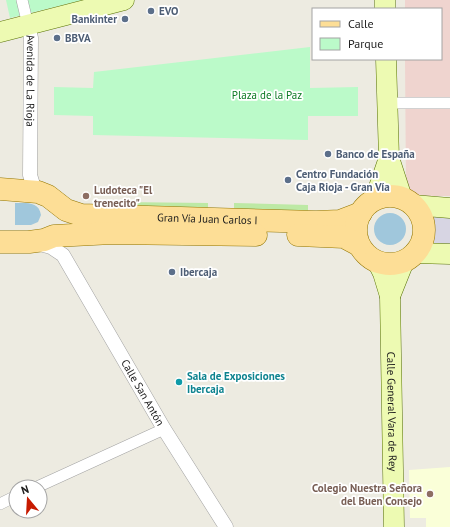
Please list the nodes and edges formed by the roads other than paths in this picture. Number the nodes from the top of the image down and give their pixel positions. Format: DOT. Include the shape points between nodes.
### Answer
graph roads {
  1 [pos="22,0"];
  2 [pos="124,0"];
  3 [pos="28,25"];
  4 [pos="0,32"];
  5 [pos="386,60"];
  6 [pos="387,103"];
  7 [pos="450,103"];
  8 [pos="389,158"];
  9 [pos="29,163"];
  10 [pos="6,189"];
  11 [pos="47,197"];
  12 [pos="407,202"];
  13 [pos="368,206"];
  14 [pos="450,208"];
  15 [pos="0,242"];
  16 [pos="61,244"];
  17 [pos="359,245"];
  18 [pos="450,254"];
  19 [pos="409,257"];
  20 [pos="377,261"];
  21 [pos="390,296"];
  22 [pos="164,429"];
  23 [pos="48,482"];
  24 [pos="226,527"];
  25 [pos="394,527"];
  1 -- 3 [label="street, Avenida de La Rioja"];
  2 -- 3 [label="main road"];
  3 -- 4 [label="main road"];
  3 -- 9 [label="street, Avenida de La Rioja" via="31,38"];
  5 -- 6 [label="main road"];
  6 -- 7 [label="street"];
  6 -- 8 [label="main road"];
  8 -- 12 [label="main road"];
  8 -- 13 [label="main road"];
  9 -- 10 [label="street, Avenida de La Rioja" via="28,176 19,187"];
  9 -- 11 [label="street, Avenida de La Rioja" via="30,179 34,188"];
  10 -- 11 [label="main road, Gran Vía Juan Carlos I"];
  11 -- 13 [label="main road, Gran Vía Juan Carlos I" via="66,210 81,215 316,222 340,221"];
  11 -- 16 [label="main road" via="60,214"];
  12 -- 13 [label="main road" via="393,196"];
  12 -- 14 [label="main road"];
  12 -- 19 [label="main road" via="422,220 424,230 419,248"];
  13 -- 17 [label="main road" via="356,228"];
  15 -- 16 [label="main road, Gran Vía Juan Carlos I" via="44,240"];
  16 -- 17 [label="main road, Gran Vía Juan Carlos I" via="112,233 316,236 344,238"];
  16 -- 22 [label="street, Calle San Antón"];
  17 -- 20 [label="main road"];
  18 -- 19 [label="main road"];
  19 -- 20 [label="main road" via="395,264"];
  19 -- 21 [label="main road, Calle General Vara de Rey"];
  20 -- 21 [label="main road, Calle General Vara de Rey"];
  21 -- 25 [label="main road, Calle General Vara de Rey"];
  22 -- 23 [label="street"];
  22 -- 24 [label="street, Calle San Antón"];
}
